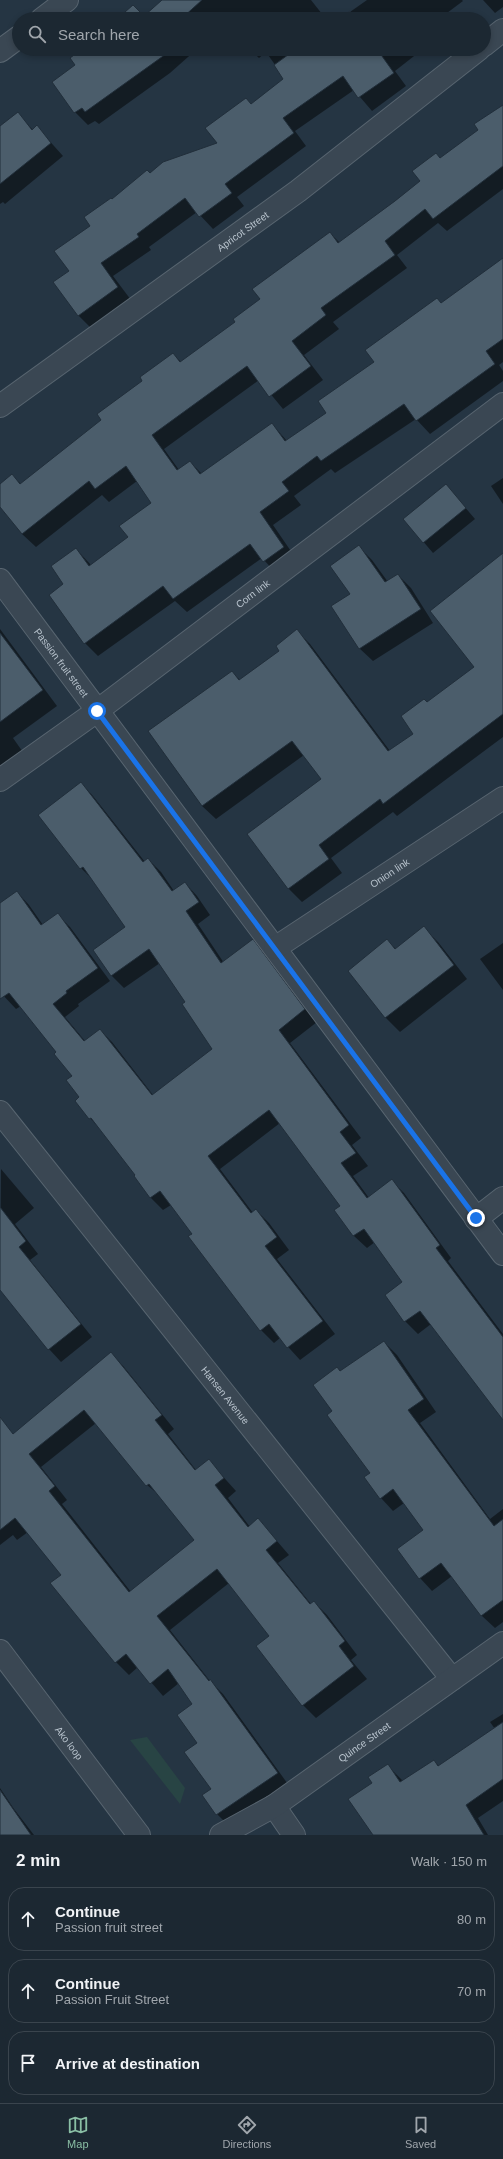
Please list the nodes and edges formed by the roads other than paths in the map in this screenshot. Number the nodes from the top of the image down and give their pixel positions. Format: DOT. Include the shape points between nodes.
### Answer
graph roads {
  1 [pos="67,0"];
  2 [pos="51,12"];
  3 [pos="503,30"];
  4 [pos="491,39"];
  5 [pos="12,42"];
  6 [pos="0,51"];
  7 [pos="470,56"];
  8 [pos="503,404"];
  9 [pos="0,406"];
  10 [pos="0,580"];
  11 [pos="97,711"];
  12 [pos="0,780"];
  13 [pos="503,798"];
  14 [pos="275,948"];
  15 [pos="0,1112"];
  16 [pos="503,1198"];
  17 [pos="476,1218"];
  18 [pos="503,1254"];
  19 [pos="503,1643"];
  20 [pos="0,1651"];
  21 [pos="452,1679"];
  22 [pos="274,1806"];
  23 [pos="139,1835"];
  24 [pos="221,1835"];
  25 [pos="294,1835"];
  1 -- 2 [label="street"];
  3 -- 4 [label="street"];
  5 -- 6 [label="street"];
  7 -- 9 [label="street, Apricot Street" via="298,191"];
  8 -- 11 [label="street, Corn link"];
  10 -- 11 [label="street, Passion fruit street"];
  11 -- 12 [label="street, Corn link"];
  11 -- 14 [label="street, Passion fruit street"];
  13 -- 14 [label="street, Onion link"];
  14 -- 17 [label="street, Passion fruit street"];
  15 -- 21 [label="street, Hansen Avenue"];
  16 -- 17 [label="street"];
  17 -- 18 [label="street"];
  19 -- 21 [label="street, Quince Street"];
  20 -- 23 [label="street, Ako loop"];
  21 -- 22 [label="street, Quince Street"];
  22 -- 24 [label="street, Quince Street"];
  22 -- 25 [label="street"];
}
